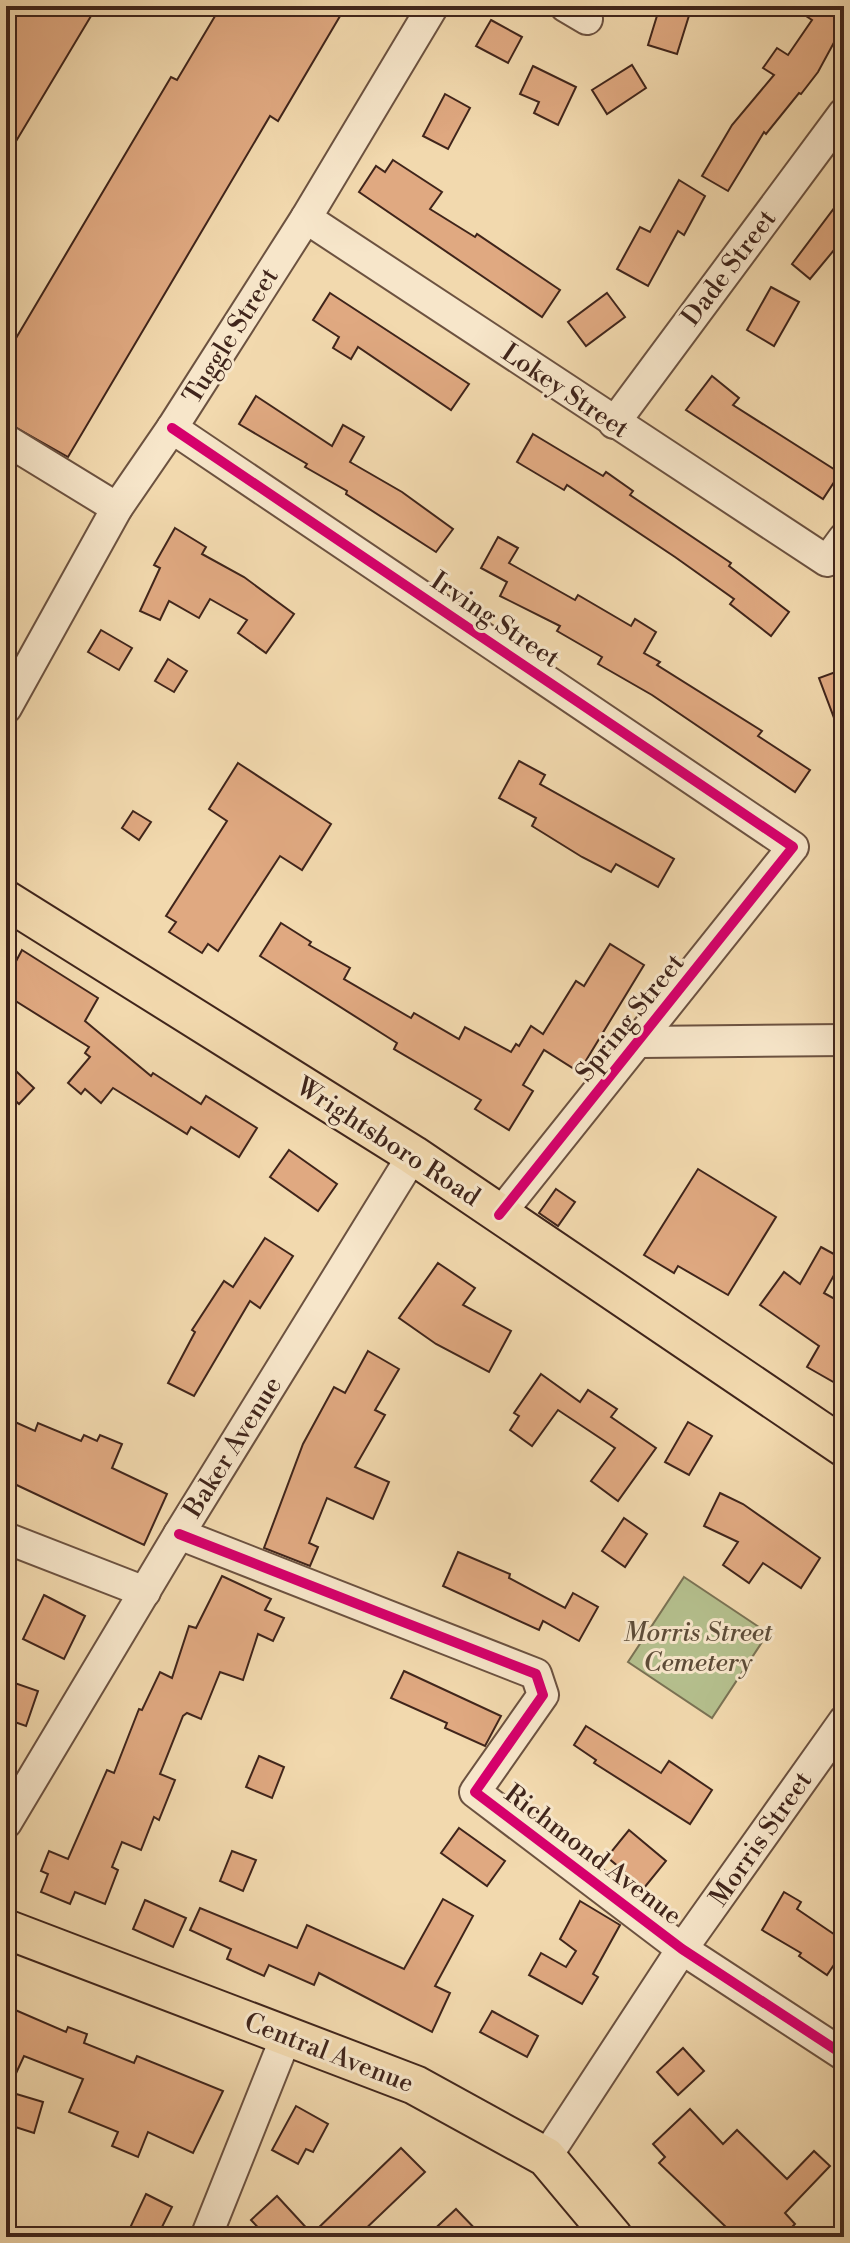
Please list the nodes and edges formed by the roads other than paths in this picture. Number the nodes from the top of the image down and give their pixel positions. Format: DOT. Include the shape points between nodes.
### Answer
graph roads {
  1 [pos="433,6"];
  2 [pos="844,113"];
  3 [pos="306,218"];
  4 [pos="614,423"];
  5 [pos="172,428"];
  6 [pos="6,440"];
  7 [pos="117,508"];
  8 [pos="835,550"];
  9 [pos="6,708"];
  10 [pos="793,847"];
  11 [pos="6,900"];
  12 [pos="844,1040"];
  13 [pos="641,1042"];
  14 [pos="413,1155"];
  15 [pos="499,1215"];
  16 [pos="844,1447"];
  17 [pos="179,1534"];
  18 [pos="6,1538"];
  19 [pos="145,1592"];
  20 [pos="844,1721"];
  21 [pos="6,1823"];
  22 [pos="6,1929"];
  23 [pos="682,1949"];
  24 [pos="286,2037"];
  25 [pos="844,2055"];
  26 [pos="546,2157"];
  27 [pos="206,2237"];
  28 [pos="613,2237"];
  1 -- 3 [label="street, Tuggle Street"];
  2 -- 4 [label="street, Dade Street"];
  3 -- 4 [label="street, Lokey Street"];
  3 -- 5 [label="street, Tuggle Street"];
  4 -- 8 [label="street, Lokey Street"];
  5 -- 7 [label="street, Tuggle Street"];
  5 -- 10 [label="street, Irving Street"];
  6 -- 7 [label="street"];
  7 -- 9 [label="street, Tuggle Street"];
  10 -- 13 [label="street, Spring Street"];
  11 -- 14 [label="main road, Wrightsboro Road"];
  12 -- 13 [label="street"];
  13 -- 15 [label="street, Spring Street"];
  14 -- 15 [label="main road, Wrightsboro Road"];
  14 -- 17 [label="street, Baker Avenue"];
  15 -- 16 [label="main road, Wrightsboro Road"];
  17 -- 19 [label="street, Baker Avenue"];
  17 -- 23 [label="street, Richmond Avenue" via="536,1674 543,1695 475,1792"];
  18 -- 19 [label="street"];
  19 -- 21 [label="street, Baker Avenue"];
  20 -- 23 [label="street, Morris Street"];
  22 -- 24 [label="main road, Central Avenue"];
  23 -- 25 [label="street, Richmond Avenue"];
  23 -- 26 [label="street, Morris Street"];
  24 -- 26 [label="main road, Central Avenue" via="415,2085"];
  24 -- 27 [label="street"];
  26 -- 28 [label="main road, Central Avenue"];
}
